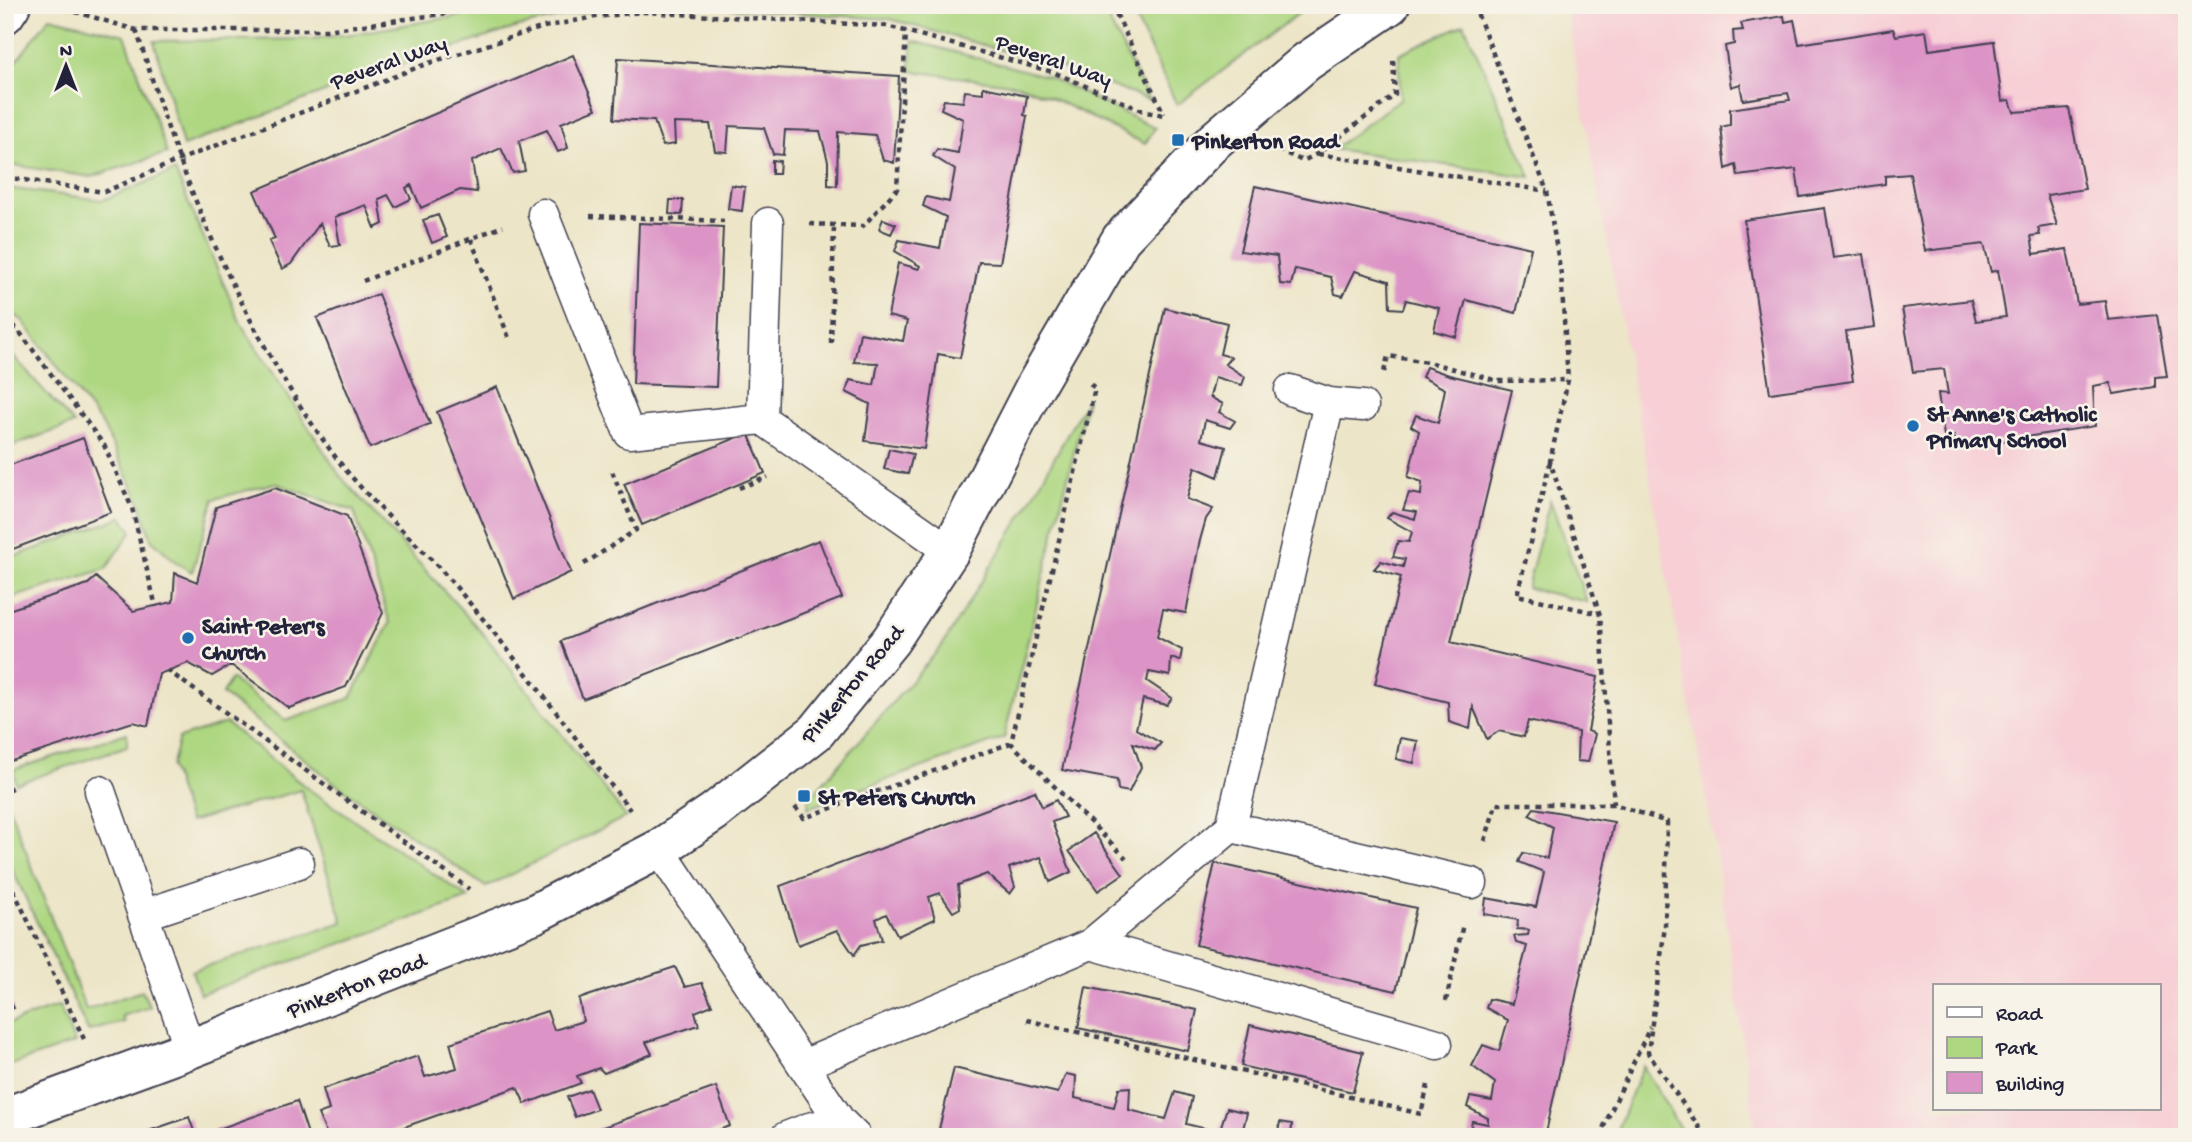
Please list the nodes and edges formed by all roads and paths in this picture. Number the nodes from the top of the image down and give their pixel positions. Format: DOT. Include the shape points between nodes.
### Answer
graph roads {
  1 [pos="11,5"];
  2 [pos="55,5"];
  3 [pos="474,5"];
  4 [pos="1112,5"];
  5 [pos="1474,5"];
  6 [pos="1390,6"];
  7 [pos="5,14"];
  8 [pos="136,30"];
  9 [pos="906,32"];
  10 [pos="1227,130"];
  11 [pos="1317,154"];
  12 [pos="179,160"];
  13 [pos="5,177"];
  14 [pos="1547,191"];
  15 [pos="543,214"];
  16 [pos="768,223"];
  17 [pos="834,225"];
  18 [pos="471,239"];
  19 [pos="363,281"];
  20 [pos="5,319"];
  21 [pos="509,338"];
  22 [pos="831,343"];
  23 [pos="1388,356"];
  24 [pos="1052,358"];
  25 [pos="1568,380"];
  26 [pos="1290,390"];
  27 [pos="1329,403"];
  28 [pos="1363,406"];
  29 [pos="762,419"];
  30 [pos="629,433"];
  31 [pos="1550,461"];
  32 [pos="950,551"];
  33 [pos="584,564"];
  34 [pos="156,607"];
  35 [pos="1600,615"];
  36 [pos="167,670"];
  37 [pos="1011,743"];
  38 [pos="765,772"];
  39 [pos="5,777"];
  40 [pos="100,791"];
  41 [pos="11,792"];
  42 [pos="1614,804"];
  43 [pos="1231,827"];
  44 [pos="659,849"];
  45 [pos="299,863"];
  46 [pos="5,872"];
  47 [pos="1472,883"];
  48 [pos="1157,889"];
  49 [pos="143,915"];
  50 [pos="501,927"];
  51 [pos="1091,944"];
  52 [pos="1653,1021"];
  53 [pos="1437,1044"];
  54 [pos="190,1049"];
  55 [pos="803,1065"];
  56 [pos="104,1081"];
  57 [pos="5,1117"];
  58 [pos="848,1129"];
  59 [pos="786,1137"];
  60 [pos="1599,1137"];
  61 [pos="1706,1137"];
  1 -- 7 [label="street"];
  2 -- 8 [label="path, Peveral Way"];
  3 -- 8 [label="path, Peveral Way" via="442,14 327,30"];
  4 -- 9 [label="path, Peveral Way" via="1164,115 1146,112 1053,72"];
  5 -- 14 [label="path"];
  6 -- 10 [label="street, Pinkerton Road" via="1306,62"];
  6 -- 11 [label="path" via="1395,95"];
  8 -- 12 [label="path"];
  9 -- 12 [label="path, Peveral Way" via="887,26 656,13 595,17 544,27 426,64"];
  9 -- 17 [label="path" via="897,189 863,226"];
  10 -- 11 [label="path" via="1303,161"];
  10 -- 24 [label="street, Pinkerton Road" via="1121,239"];
  11 -- 14 [label="path"];
  12 -- 13 [label="path, Peveral Way" via="104,192"];
  12 -- 44 [label="path" via="232,286 333,454 517,662"];
  14 -- 25 [label="path" via="1561,274"];
  15 -- 16 [label="path"];
  15 -- 18 [label="path"];
  15 -- 30 [label="lane"];
  16 -- 17 [label="path"];
  16 -- 29 [label="lane"];
  17 -- 22 [label="path"];
  18 -- 19 [label="path"];
  18 -- 21 [label="path"];
  20 -- 34 [label="path" via="104,445 132,508"];
  23 -- 25 [label="path" via="1498,381"];
  24 -- 32 [label="street, Pinkerton Road"];
  24 -- 37 [label="path" via="1095,388"];
  25 -- 31 [label="path"];
  26 -- 27 [label="lane"];
  27 -- 28 [label="lane"];
  27 -- 43 [label="lane"];
  29 -- 30 [label="lane"];
  29 -- 32 [label="lane"];
  30 -- 33 [label="path" via="603,449 636,530"];
  31 -- 35 [label="path"];
  31 -- 35 [label="path" via="1517,595"];
  32 -- 38 [label="street, Pinkerton Road" via="891,640 816,732"];
  35 -- 42 [label="path"];
  36 -- 50 [label="path" via="470,889"];
  37 -- 38 [label="path" via="804,818"];
  37 -- 48 [label="path"];
  38 -- 44 [label="street, Pinkerton Road"];
  39 -- 41 [label="path"];
  40 -- 49 [label="lane"];
  42 -- 47 [label="path" via="1496,804"];
  42 -- 52 [label="path" via="1667,822 1665,926"];
  43 -- 47 [label="lane"];
  43 -- 48 [label="lane"];
  44 -- 50 [label="street, Pinkerton Road"];
  44 -- 55 [label="lane"];
  45 -- 49 [label="lane"];
  46 -- 56 [label="path"];
  48 -- 51 [label="lane"];
  49 -- 54 [label="lane"];
  50 -- 54 [label="street, Pinkerton Road"];
  51 -- 53 [label="lane"];
  51 -- 55 [label="lane"];
  52 -- 60 [label="path"];
  52 -- 61 [label="path" via="1648,1053"];
  54 -- 56 [label="street, Pinkerton Road"];
  55 -- 58 [label="lane"];
  56 -- 57 [label="street, Pinkerton Road"];
  58 -- 59 [label="lane" via="809,1128"];
}
